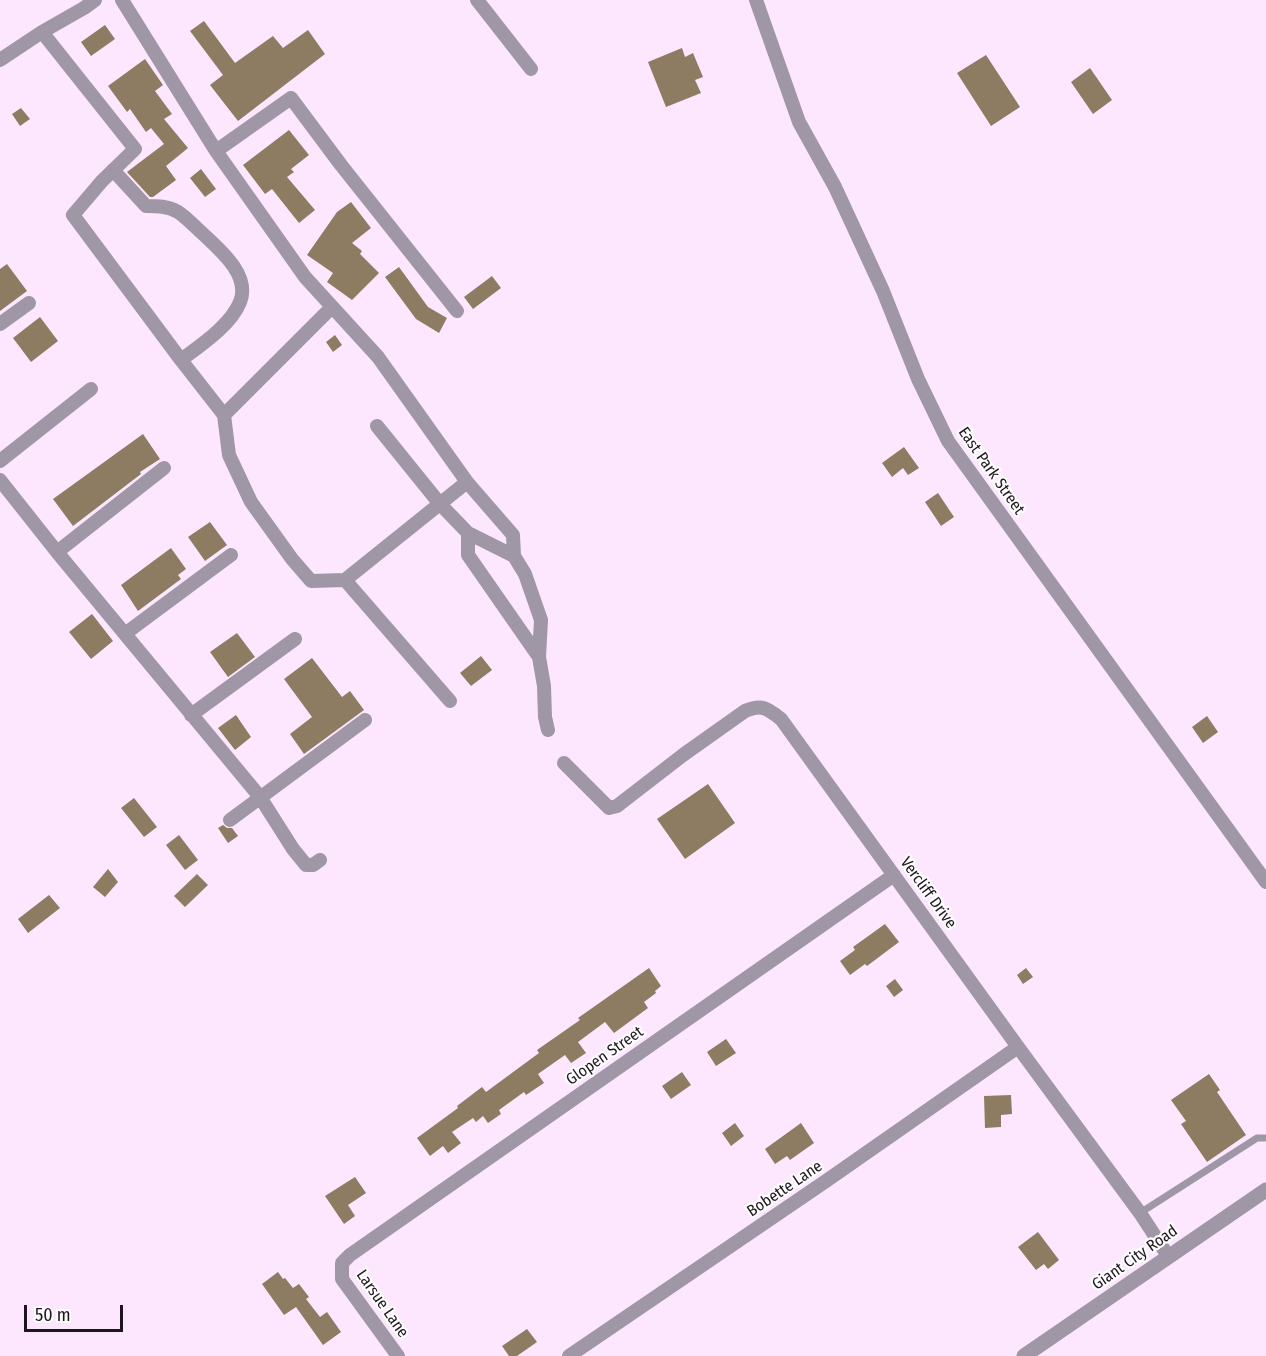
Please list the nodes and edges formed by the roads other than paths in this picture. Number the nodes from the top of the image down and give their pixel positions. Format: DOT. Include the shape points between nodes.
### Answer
graph roads {
  1 [pos="122,0"];
  2 [pos="477,0"];
  3 [pos="756,0"];
  4 [pos="86,3"];
  5 [pos="42,32"];
  6 [pos="0,60"];
  7 [pos="531,69"];
  8 [pos="216,151"];
  9 [pos="113,170"];
  10 [pos="29,303"];
  11 [pos="332,307"];
  12 [pos="457,311"];
  13 [pos="0,324"];
  14 [pos="181,360"];
  15 [pos="91,389"];
  16 [pos="224,415"];
  17 [pos="377,426"];
  18 [pos="0,461"];
  19 [pos="164,468"];
  20 [pos="0,480"];
  21 [pos="467,482"];
  22 [pos="440,504"];
  23 [pos="468,532"];
  24 [pos="57,552"];
  25 [pos="231,555"];
  26 [pos="513,556"];
  27 [pos="345,580"];
  28 [pos="126,633"];
  29 [pos="294,639"];
  30 [pos="539,657"];
  31 [pos="450,701"];
  32 [pos="191,715"];
  33 [pos="365,720"];
  34 [pos="548,730"];
  35 [pos="564,763"];
  36 [pos="260,797"];
  37 [pos="230,820"];
  38 [pos="320,860"];
  39 [pos="894,875"];
  40 [pos="1266,882"];
  41 [pos="1018,1047"];
  42 [pos="1266,1138"];
  43 [pos="1266,1190"];
  44 [pos="1140,1213"];
  45 [pos="1168,1256"];
  46 [pos="342,1270"];
  47 [pos="398,1356"];
  48 [pos="569,1356"];
  49 [pos="1024,1356"];
  1 -- 8 [label="street"];
  2 -- 7 [label="street"];
  3 -- 40 [label="street, East Park Street" via="800,122 869,260 948,441"];
  4 -- 5 [label="street"];
  5 -- 6 [label="street"];
  5 -- 9 [label="street" via="135,149"];
  8 -- 11 [label="street" via="305,277"];
  8 -- 12 [label="street" via="291,98"];
  9 -- 14 [label="street" via="73,215"];
  9 -- 14 [label="street" via="146,206 176,210 217,247 238,275 243,291 229,320"];
  10 -- 13 [label="street"];
  11 -- 16 [label="street"];
  11 -- 21 [label="street" via="378,357"];
  14 -- 16 [label="street"];
  15 -- 18 [label="street"];
  16 -- 27 [label="street" via="229,454 251,502 292,559 311,581"];
  17 -- 22 [label="street"];
  19 -- 24 [label="street"];
  20 -- 24 [label="street"];
  21 -- 22 [label="street"];
  21 -- 26 [label="street" via="513,535"];
  22 -- 23 [label="street"];
  22 -- 27 [label="street"];
  23 -- 26 [label="street"];
  23 -- 30 [label="street" via="468,555"];
  24 -- 28 [label="street"];
  25 -- 28 [label="street"];
  26 -- 30 [label="street" via="525,574 541,620"];
  27 -- 31 [label="street"];
  28 -- 32 [label="street"];
  29 -- 32 [label="street"];
  30 -- 34 [label="street"];
  32 -- 36 [label="street"];
  33 -- 36 [label="street"];
  35 -- 39 [label="street, Vercliff Drive" via="609,808 617,806 745,711 755,707 770,710 781,718"];
  36 -- 37 [label="street"];
  36 -- 38 [label="street" via="306,866"];
  39 -- 41 [label="street, Vercliff Drive"];
  39 -- 46 [label="street, Glopen Street" via="350,1255 342,1263"];
  41 -- 44 [label="street, Vercliff Drive"];
  41 -- 48 [label="street, Bobette Lane"];
  42 -- 44 [label="lane" via="1257,1138"];
  43 -- 45 [label="street, Giant City Road"];
  44 -- 45 [label="street, Vercliff Drive"];
  45 -- 49 [label="street, Giant City Road"];
  46 -- 47 [label="street, Larsue Lane" via="342,1279"];
}
